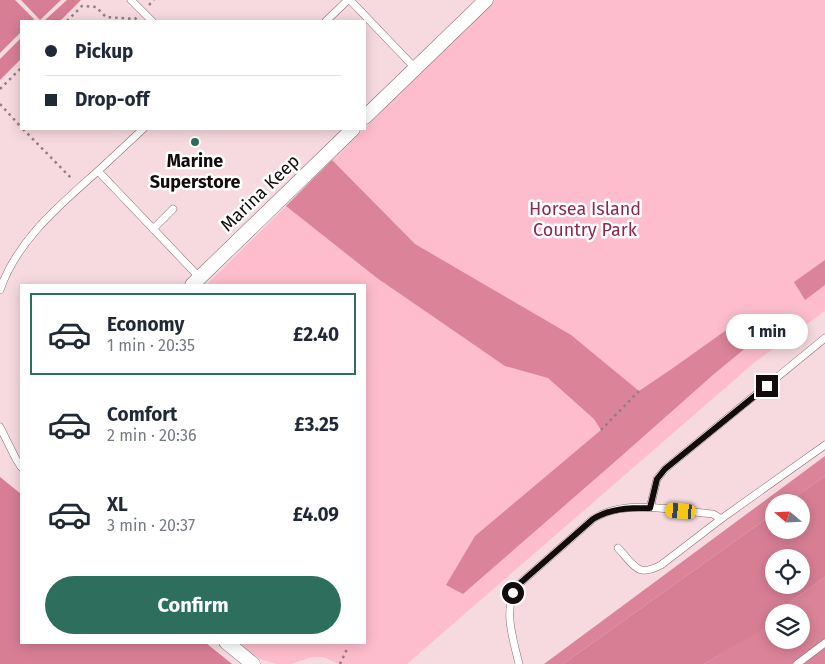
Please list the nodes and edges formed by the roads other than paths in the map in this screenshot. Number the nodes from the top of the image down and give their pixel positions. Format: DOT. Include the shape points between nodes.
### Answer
graph roads {
  1 [pos="131,0"];
  2 [pos="349,0"];
  3 [pos="486,0"];
  4 [pos="151,20"];
  5 [pos="327,20"];
  6 [pos="415,68"];
  7 [pos="366,116"];
  8 [pos="142,130"];
  9 [pos="352,130"];
  10 [pos="98,171"];
  11 [pos="174,209"];
  12 [pos="153,228"];
  13 [pos="196,281"];
  14 [pos="0,290"];
  15 [pos="825,338"];
  16 [pos="0,427"];
  17 [pos="825,446"];
  18 [pos="20,465"];
  19 [pos="650,508"];
  20 [pos="721,519"];
  21 [pos="618,548"];
  22 [pos="825,643"];
  23 [pos="228,644"];
  24 [pos="253,664"];
  25 [pos="519,664"];
  26 [pos="797,664"];
  1 -- 4 [label="lane"];
  2 -- 5 [label="lane"];
  2 -- 6 [label="lane"];
  3 -- 6 [label="street"];
  6 -- 7 [label="street"];
  8 -- 10 [label="lane"];
  9 -- 13 [label="street, Marina Keep"];
  10 -- 12 [label="lane"];
  10 -- 14 [label="lane" via="22,247"];
  11 -- 12 [label="lane"];
  12 -- 13 [label="lane"];
  15 -- 19 [label="lane" via="665,469 657,479"];
  16 -- 18 [label="lane"];
  17 -- 20 [label="lane"];
  19 -- 20 [label="lane" via="713,514"];
  19 -- 25 [label="lane" via="625,508 601,514 518,585 510,604 510,626"];
  20 -- 21 [label="lane" via="650,571 638,569"];
  22 -- 26 [label="lane"];
  23 -- 24 [label="street"];
}
